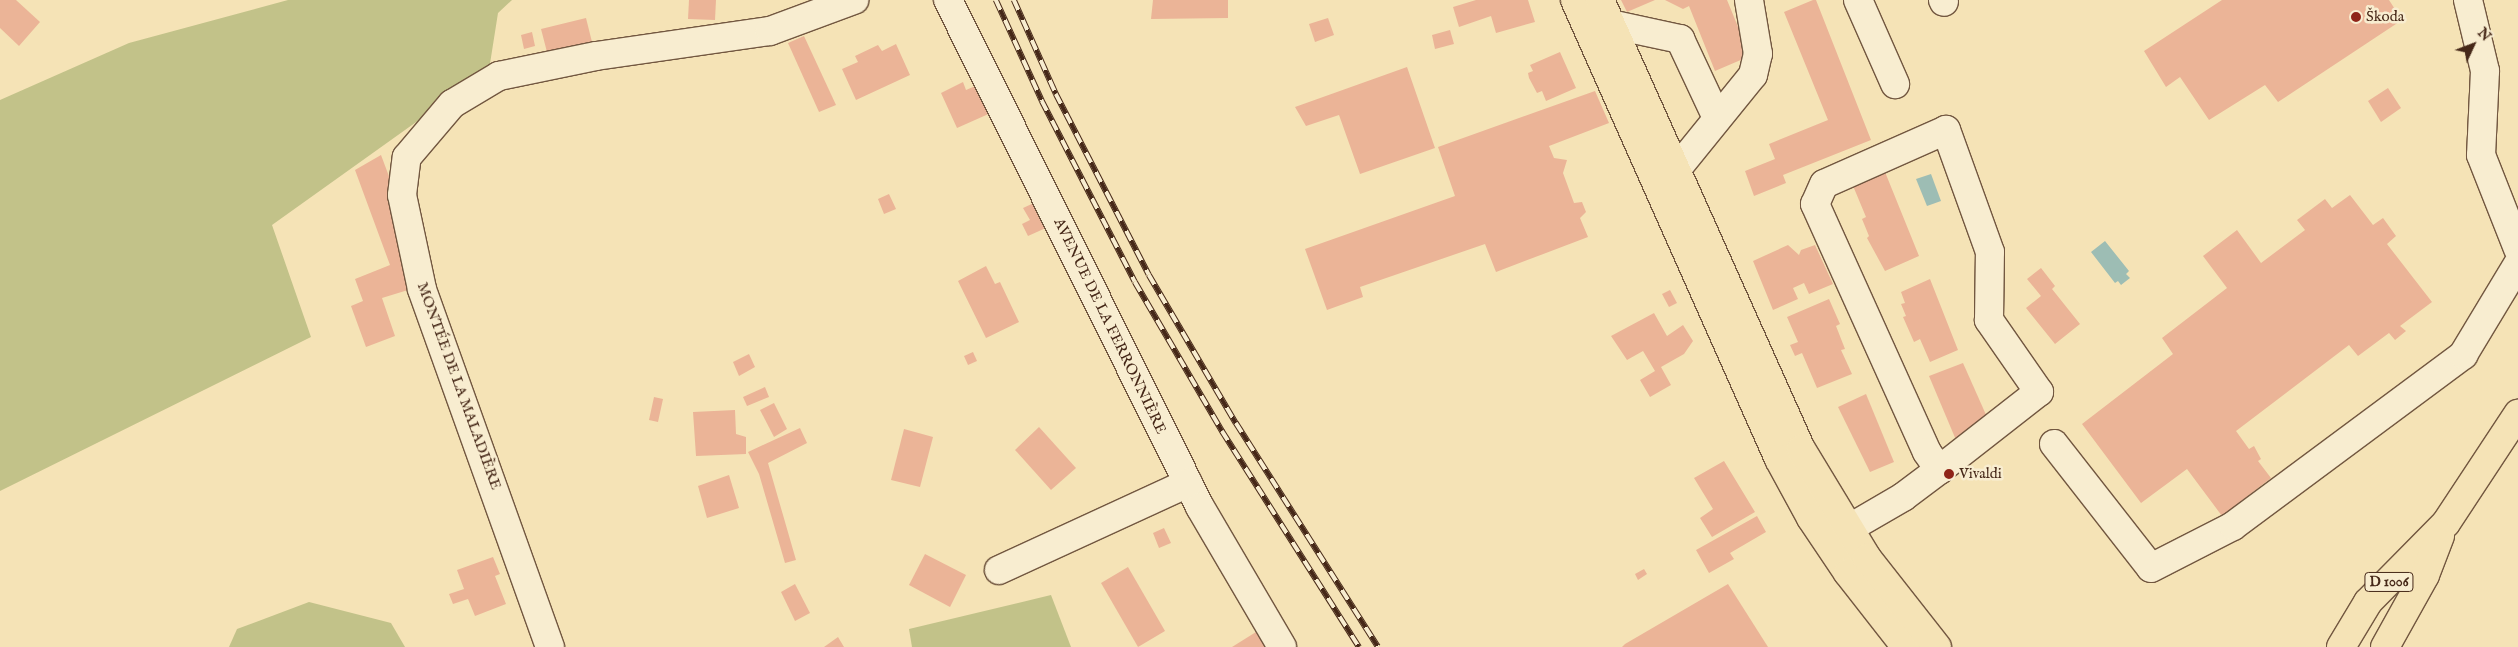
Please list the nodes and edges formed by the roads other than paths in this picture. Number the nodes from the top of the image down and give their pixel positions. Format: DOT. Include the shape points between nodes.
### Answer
graph roads {
  1 [pos="854,0"];
  2 [pos="948,0"];
  3 [pos="1575,0"];
  4 [pos="1749,0"];
  5 [pos="1858,0"];
  6 [pos="2468,0"];
  7 [pos="1605,12"];
  8 [pos="1895,84"];
  9 [pos="1717,118"];
  10 [pos="1666,176"];
  11 [pos="2518,249"];
  12 [pos="2518,264"];
  13 [pos="2518,414"];
  14 [pos="2054,444"];
  15 [pos="1939,470"];
  16 [pos="1188,483"];
  17 [pos="2446,523"];
  18 [pos="1848,529"];
  19 [pos="999,570"];
  20 [pos="550,647"];
  21 [pos="1282,647"];
  22 [pos="1906,647"];
  23 [pos="1937,647"];
  24 [pos="2341,647"];
  25 [pos="2385,647"];
  1 -- 20 [label="street, MONTÉE DE LA MALADIÈRE" via="770,31 596,56 499,76 452,104 407,157 402,195 422,289"];
  2 -- 16 [label="street, AVENUE DE LA FERRONNIÈRE"];
  3 -- 10 [label="main road"];
  4 -- 9 [label="street" via="1758,54 1753,75"];
  5 -- 8 [label="street"];
  6 -- 11 [label="street" via="2485,71 2481,155"];
  7 -- 9 [label="street" via="1680,39"];
  7 -- 10 [label="main road"];
  9 -- 10 [label="street"];
  10 -- 18 [label="main road" via="1801,449"];
  10 -- 22 [label="main road" via="1779,458 1811,518 1848,573"];
  12 -- 14 [label="street" via="2463,354 2233,526 2151,568"];
  13 -- 17 [label="main road, D 1006"];
  15 -- 15 [label="street" via="2039,392 1989,320 1990,252 1946,130 1824,184 1815,204"];
  15 -- 18 [label="street"];
  16 -- 19 [label="street"];
  16 -- 21 [label="street, AVENUE DE LA FERRONNIÈRE"];
  17 -- 24 [label="main road, D 1006" via="2368,602"];
  17 -- 25 [label="main road, D 1006" via="2425,575"];
  18 -- 23 [label="main road"];
}
